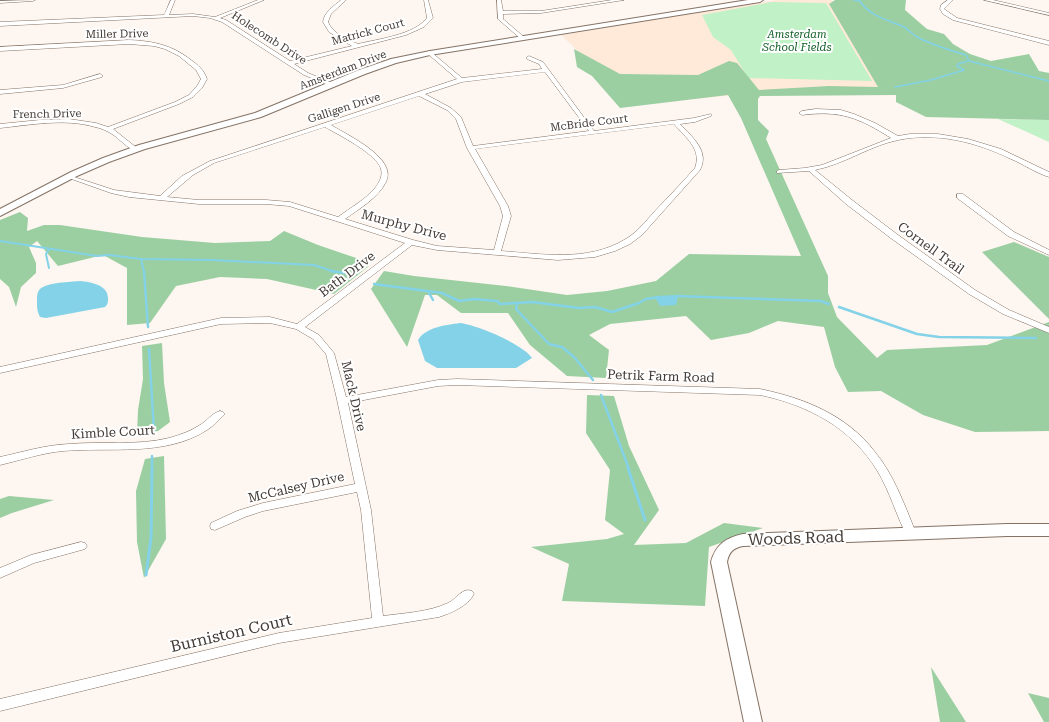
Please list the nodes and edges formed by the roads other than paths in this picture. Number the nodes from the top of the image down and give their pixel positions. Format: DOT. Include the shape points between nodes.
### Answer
graph roads {
  1 [pos="33,0"];
  2 [pos="173,0"];
  3 [pos="262,0"];
  4 [pos="344,0"];
  5 [pos="426,0"];
  6 [pos="499,0"];
  7 [pos="576,0"];
  8 [pos="622,0"];
  9 [pos="760,0"];
  10 [pos="951,0"];
  11 [pos="986,0"];
  12 [pos="0,2"];
  13 [pos="583,6"];
  14 [pos="500,13"];
  15 [pos="1049,14"];
  16 [pos="166,16"];
  17 [pos="217,18"];
  18 [pos="0,24"];
  19 [pos="522,38"];
  20 [pos="1049,43"];
  21 [pos="357,46"];
  22 [pos="0,50"];
  23 [pos="430,53"];
  24 [pos="529,58"];
  25 [pos="290,63"];
  26 [pos="546,70"];
  27 [pos="100,76"];
  28 [pos="461,80"];
  29 [pos="333,85"];
  30 [pos="0,92"];
  31 [pos="419,93"];
  32 [pos="802,113"];
  33 [pos="709,115"];
  34 [pos="676,123"];
  35 [pos="325,124"];
  36 [pos="0,126"];
  37 [pos="108,129"];
  38 [pos="593,133"];
  39 [pos="896,138"];
  40 [pos="470,148"];
  41 [pos="135,149"];
  42 [pos="810,169"];
  43 [pos="779,172"];
  44 [pos="1049,175"];
  45 [pos="69,177"];
  46 [pos="960,196"];
  47 [pos="161,199"];
  48 [pos="0,214"];
  49 [pos="340,219"];
  50 [pos="411,242"];
  51 [pos="496,253"];
  52 [pos="1049,253"];
  53 [pos="299,327"];
  54 [pos="1049,330"];
  55 [pos="0,370"];
  56 [pos="343,401"];
  57 [pos="220,414"];
  58 [pos="0,461"];
  59 [pos="361,487"];
  60 [pos="214,526"];
  61 [pos="1049,530"];
  62 [pos="911,534"];
  63 [pos="80,546"];
  64 [pos="0,573"];
  65 [pos="468,594"];
  66 [pos="378,622"];
  67 [pos="0,705"];
  68 [pos="753,722"];
  1 -- 12 [label="street"];
  2 -- 16 [label="street"];
  3 -- 17 [label="street"];
  4 -- 21 [label="street" via="325,22 332,32"];
  5 -- 21 [label="street, Matrick Court" via="430,18 424,24 404,34"];
  6 -- 14 [label="street"];
  7 -- 13 [label="street"];
  8 -- 13 [label="street"];
  9 -- 19 [label="street, Amsterdam Drive"];
  10 -- 20 [label="street" via="942,9 955,19"];
  11 -- 15 [label="street"];
  13 -- 14 [label="street" via="541,12"];
  14 -- 19 [label="street" via="503,21"];
  16 -- 17 [label="street, Holecomb Drive" via="193,15"];
  16 -- 18 [label="street, Holecomb Drive"];
  17 -- 25 [label="street, Holecomb Drive"];
  19 -- 23 [label="street, Amsterdam Drive"];
  21 -- 25 [label="street, Matrick Court"];
  22 -- 37 [label="street, Miller Drive" via="150,43 174,50 201,70 204,79 191,96"];
  23 -- 28 [label="street"];
  23 -- 29 [label="street, Amsterdam Drive" via="382,65"];
  24 -- 26 [label="street" via="541,63"];
  25 -- 29 [label="street, Holecomb Drive" via="306,74"];
  26 -- 28 [label="street, Galligen Drive"];
  26 -- 38 [label="street"];
  27 -- 30 [label="street" via="65,86"];
  28 -- 31 [label="street, Galligen Drive"];
  29 -- 41 [label="street, Amsterdam Drive" via="258,115"];
  31 -- 35 [label="street, Galligen Drive"];
  31 -- 40 [label="street" via="456,114"];
  32 -- 39 [label="street" via="830,110 846,113 869,122"];
  33 -- 34 [label="street, McBride Court"];
  34 -- 38 [label="street, McBride Court"];
  34 -- 51 [label="street, Murphy Drive" via="698,148 700,165 634,237 612,249 580,257 558,258"];
  35 -- 47 [label="street, Galligen Drive" via="204,165 183,178"];
  35 -- 49 [label="street" via="372,153 385,169 384,179 378,189"];
  36 -- 37 [label="street, French Drive" via="72,122"];
  37 -- 41 [label="street, French Drive"];
  38 -- 40 [label="street, McBride Court"];
  39 -- 42 [label="street" via="830,165"];
  39 -- 44 [label="street" via="932,136 965,140 995,149"];
  40 -- 51 [label="street" via="506,211 506,221"];
  41 -- 45 [label="street, Amsterdam Drive"];
  42 -- 43 [label="street"];
  42 -- 54 [label="street, Cornell Trail" via="895,237 972,292 1006,312"];
  45 -- 47 [label="street, Murphy Drive" via="120,194"];
  45 -- 48 [label="street, Amsterdam Drive"];
  46 -- 52 [label="street" via="1011,234"];
  47 -- 49 [label="street, Murphy Drive" via="282,203"];
  49 -- 50 [label="street, Murphy Drive"];
  50 -- 51 [label="street, Murphy Drive" via="446,249"];
  50 -- 53 [label="street, Bath Drive"];
  53 -- 55 [label="street, Mack Drive" via="270,320 221,321"];
  53 -- 56 [label="street, Mack Drive" via="316,337 330,353"];
  56 -- 59 [label="street, Mack Drive"];
  56 -- 62 [label="street, Petrik Farm Road" via="438,383 457,382 770,394 791,399 824,414 859,439 882,470"];
  57 -- 58 [label="street, Kimble Court" via="209,425 194,433 169,441 141,446 68,447"];
  59 -- 60 [label="street, McCalsey Drive" via="263,507"];
  59 -- 66 [label="street, Mack Drive" via="366,510"];
  61 -- 62 [label="street, Woods Road"];
  62 -- 68 [label="street, Woods Road" via="743,540 724,546 719,562"];
  63 -- 64 [label="street" via="31,559"];
  65 -- 66 [label="street, Burniston Court" via="455,605 439,612"];
  66 -- 67 [label="street, Burniston Court" via="279,638"];
}
